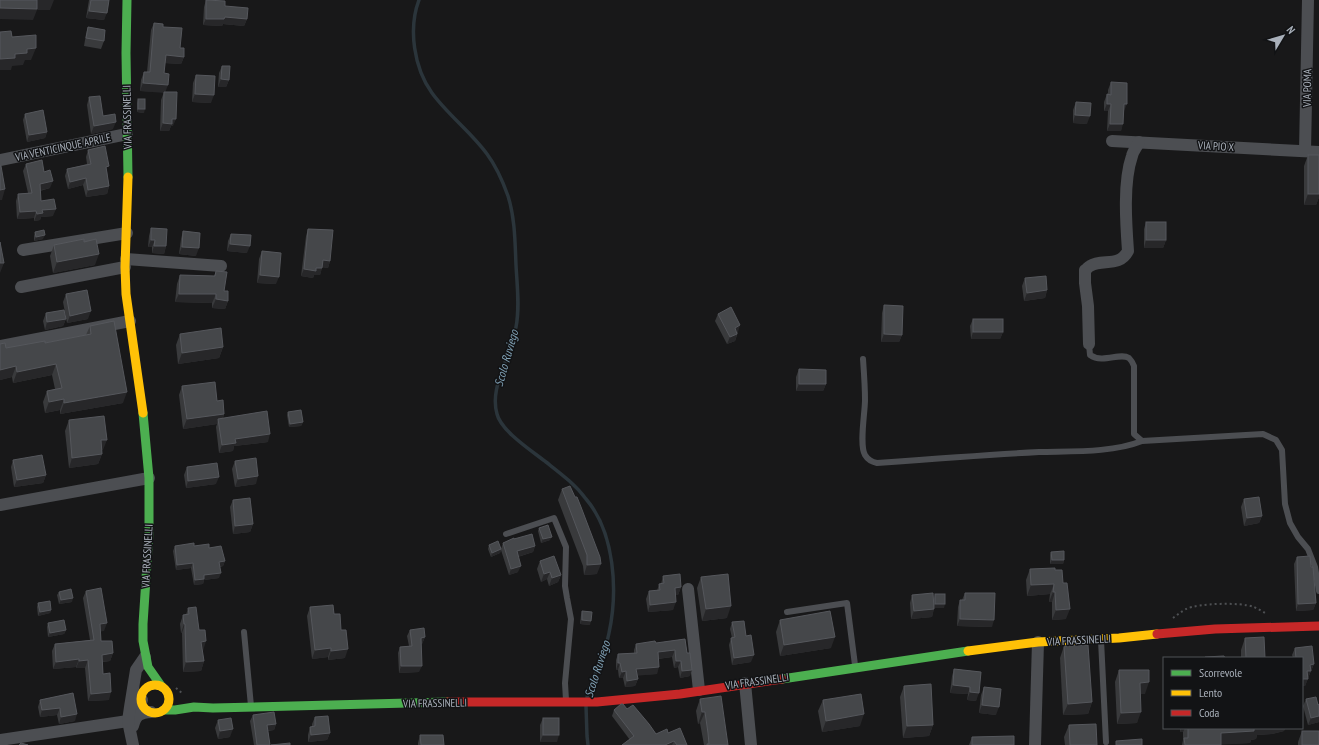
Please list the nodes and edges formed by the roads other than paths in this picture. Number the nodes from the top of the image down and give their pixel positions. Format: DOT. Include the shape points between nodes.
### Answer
graph roads {
  1 [pos="127,0"];
  2 [pos="1308,0"];
  3 [pos="1313,31"];
  4 [pos="127,134"];
  5 [pos="1112,141"];
  6 [pos="1139,142"];
  7 [pos="1305,151"];
  8 [pos="1319,152"];
  9 [pos="0,160"];
  10 [pos="127,233"];
  11 [pos="23,250"];
  12 [pos="126,263"];
  13 [pos="221,266"];
  14 [pos="21,287"];
  15 [pos="130,321"];
  16 [pos="1089,344"];
  17 [pos="0,346"];
  18 [pos="863,359"];
  19 [pos="1142,441"];
  20 [pos="148,478"];
  21 [pos="0,506"];
  22 [pos="506,534"];
  23 [pos="688,589"];
  24 [pos="1319,591"];
  25 [pos="787,612"];
  26 [pos="1319,626"];
  27 [pos="244,632"];
  28 [pos="1101,639"];
  29 [pos="1038,642"];
  30 [pos="147,662"];
  31 [pos="856,667"];
  32 [pos="745,683"];
  33 [pos="162,687"];
  34 [pos="699,690"];
  35 [pos="144,695"];
  36 [pos="177,697"];
  37 [pos="569,702"];
  38 [pos="194,707"];
  39 [pos="251,707"];
  40 [pos="164,710"];
  41 [pos="151,712"];
  42 [pos="130,726"];
  43 [pos="0,740"];
  44 [pos="1106,742"];
  45 [pos="133,745"];
  46 [pos="751,745"];
  47 [pos="1035,745"];
  1 -- 4 [label="street, VIA FRASSINELLI"];
  2 -- 3 [label="street, VIA POMA"];
  3 -- 7 [label="street, VIA POMA"];
  4 -- 9 [label="street, VIA VENTICINQUE APRILE"];
  4 -- 10 [label="street, VIA FRASSINELLI"];
  5 -- 6 [label="street, VIA PIO X"];
  6 -- 7 [label="street, VIA PIO X"];
  6 -- 16 [label="street" via="1132,156 1128,176 1128,251 1117,261 1091,265 1085,270"];
  7 -- 8 [label="street, VIA PIO X"];
  10 -- 11 [label="street"];
  10 -- 12 [label="street, VIA FRASSINELLI"];
  12 -- 13 [label="street"];
  12 -- 14 [label="street"];
  12 -- 15 [label="street, VIA FRASSINELLI" via="126,294"];
  15 -- 17 [label="street"];
  15 -- 20 [label="street, VIA FRASSINELLI" via="143,414"];
  16 -- 19 [label="lane" via="1090,355 1094,357 1099,359 1125,356 1134,366 1134,434"];
  18 -- 19 [label="lane" via="863,452 871,462 1103,449 1128,446"];
  19 -- 24 [label="lane" via="1263,434 1276,440 1282,450 1285,504 1290,523 1308,549 1315,567"];
  20 -- 21 [label="street"];
  20 -- 30 [label="street, VIA FRASSINELLI" via="149,534 143,624"];
  22 -- 37 [label="lane" via="554,518 566,547 565,586 571,619 565,682"];
  23 -- 34 [label="street"];
  25 -- 31 [label="lane" via="847,603"];
  26 -- 28 [label="street, VIA FRASSINELLI" via="1215,629"];
  27 -- 39 [label="lane"];
  28 -- 29 [label="street, VIA FRASSINELLI"];
  28 -- 44 [label="lane"];
  29 -- 31 [label="street, VIA FRASSINELLI"];
  29 -- 47 [label="street"];
  30 -- 33 [label="street, VIA FRASSINELLI"];
  30 -- 35 [label="street, VIA FRASSINELLI"];
  30 -- 42 [label="street, VIA FRASSINELLI" via="136,670"];
  31 -- 32 [label="street, VIA FRASSINELLI"];
  32 -- 34 [label="street, VIA FRASSINELLI"];
  32 -- 46 [label="street"];
  33 -- 35 [label="street" via="152,686"];
  33 -- 36 [label="street, VIA FRASSINELLI"];
  34 -- 37 [label="street, VIA FRASSINELLI" via="646,698"];
  35 -- 41 [label="street" via="143,705"];
  35 -- 42 [label="street, VIA FRASSINELLI" via="134,710"];
  36 -- 38 [label="street, VIA FRASSINELLI"];
  36 -- 40 [label="street" via="169,701"];
  37 -- 39 [label="street, VIA FRASSINELLI"];
  38 -- 39 [label="street, VIA FRASSINELLI"];
  38 -- 40 [label="street, VIA FRASSINELLI"];
  40 -- 41 [label="street, VIA FRASSINELLI" via="158,713"];
  41 -- 42 [label="street" via="137,716"];
  42 -- 43 [label="street"];
  42 -- 45 [label="street, VIA FRASSINELLI"];
}
